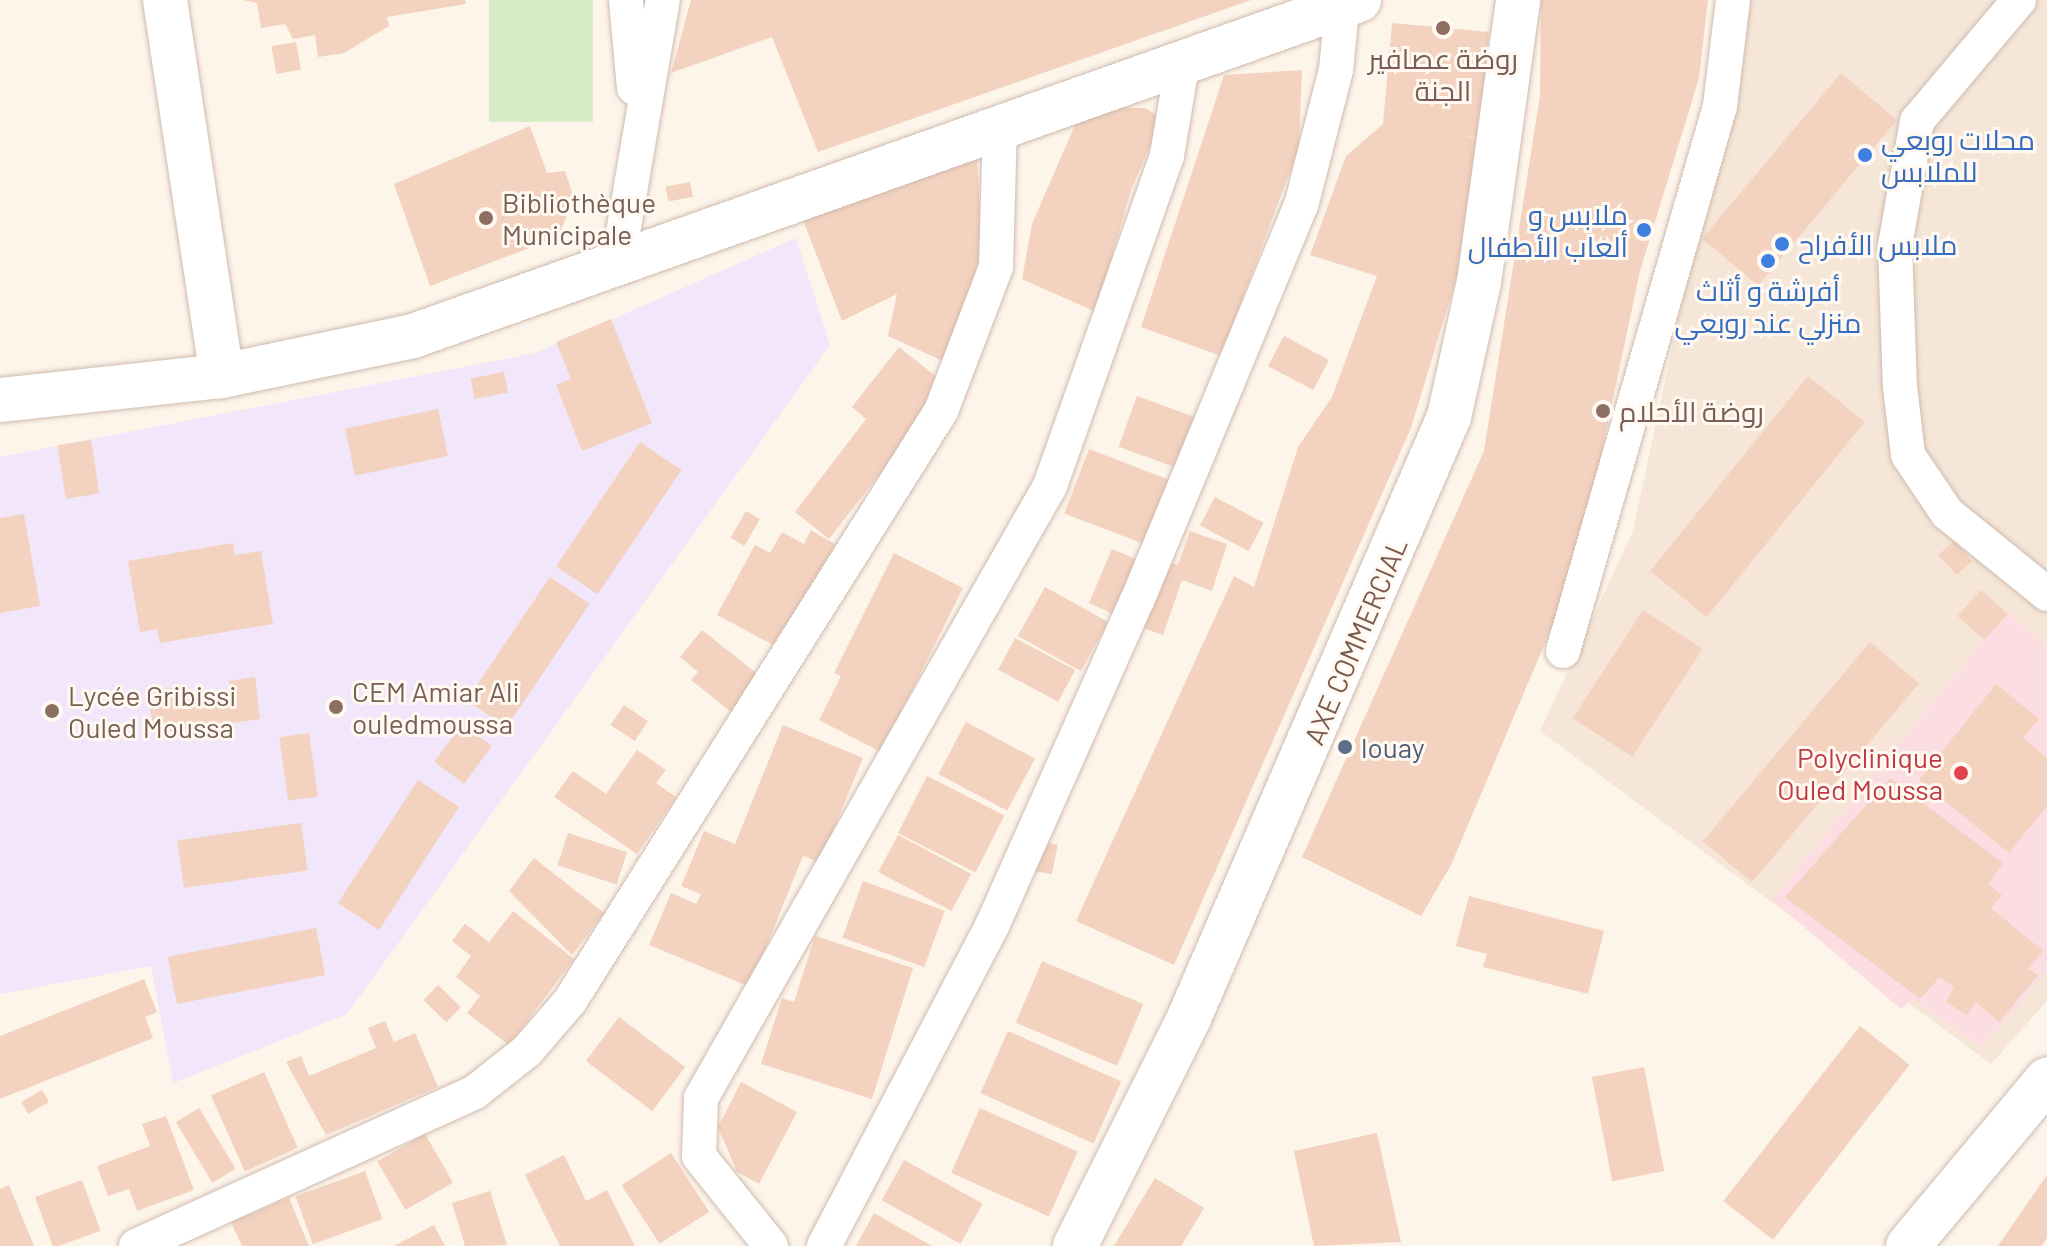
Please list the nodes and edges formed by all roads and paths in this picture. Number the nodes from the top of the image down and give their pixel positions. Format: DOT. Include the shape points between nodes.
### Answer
graph roads {
  1 [pos="165,0"];
  2 [pos="626,0"];
  3 [pos="663,0"];
  4 [pos="1518,0"];
  5 [pos="1733,0"];
  6 [pos="2019,0"];
  7 [pos="1349,2"];
  8 [pos="1183,60"];
  9 [pos="639,116"];
  10 [pos="1000,126"];
  11 [pos="617,268"];
  12 [pos="222,376"];
  13 [pos="0,400"];
  14 [pos="2047,594"];
  15 [pos="1563,651"];
  16 [pos="2047,1080"];
  17 [pos="136,1246"];
  18 [pos="771,1246"];
  19 [pos="824,1246"];
  20 [pos="1075,1246"];
  21 [pos="1908,1246"];
  1 -- 12 [label="street"];
  2 -- 9 [label="street"];
  3 -- 9 [label="street"];
  4 -- 20 [label="street, AXE COMMERCIAL" via="1479,282 1449,417 1189,1018"];
  5 -- 15 [label="street" via="1720,106"];
  6 -- 14 [label="street" via="1917,121 1895,246 1900,386 1908,455 1947,513"];
  7 -- 8 [label="street"];
  7 -- 19 [label="street" via="1301,206 1137,601 992,926"];
  8 -- 10 [label="street"];
  8 -- 18 [label="street" via="1167,155 1050,486 701,1098 699,1156"];
  9 -- 11 [label="street"];
  10 -- 11 [label="street"];
  10 -- 17 [label="street" via="996,267 946,402 570,1001 527,1051 475,1092"];
  11 -- 12 [label="street" via="413,336"];
  12 -- 13 [label="street"];
  16 -- 21 [label="street"];
}
